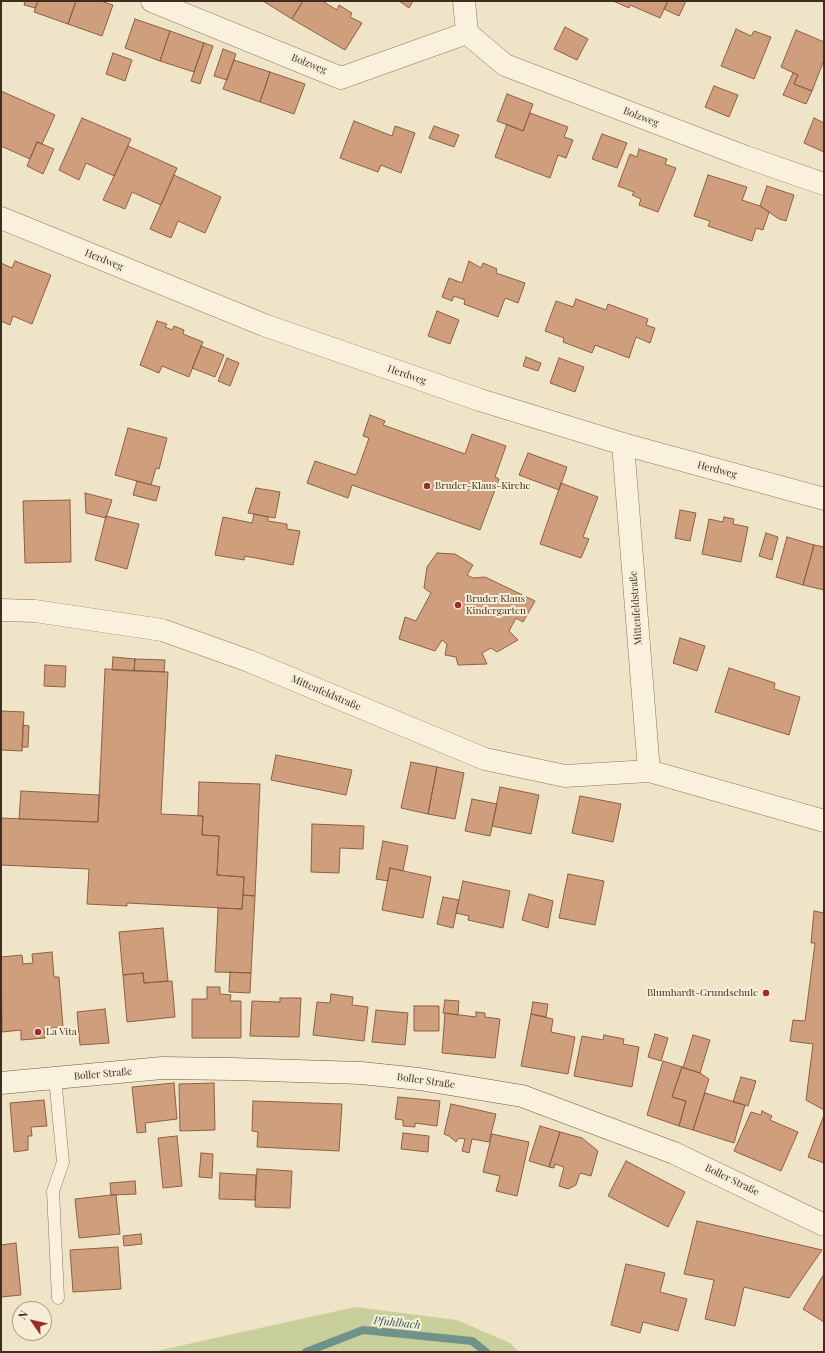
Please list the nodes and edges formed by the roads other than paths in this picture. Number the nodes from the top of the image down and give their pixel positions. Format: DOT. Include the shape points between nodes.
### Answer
graph roads {
  1 [pos="152,1"];
  2 [pos="464,1"];
  3 [pos="467,33"];
  4 [pos="824,184"];
  5 [pos="1,218"];
  6 [pos="623,444"];
  7 [pos="824,499"];
  8 [pos="1,610"];
  9 [pos="649,771"];
  10 [pos="824,821"];
  11 [pos="55,1078"];
  12 [pos="1,1083"];
  13 [pos="824,1225"];
  14 [pos="58,1298"];
  1 -- 3 [label="street, Bolzweg" via="342,78"];
  2 -- 3 [label="street"];
  3 -- 4 [label="street, Bolzweg" via="505,65"];
  5 -- 6 [label="street, Herdweg" via="264,325 480,400"];
  6 -- 7 [label="street, Herdweg"];
  6 -- 9 [label="street, Mittenfeldstraße"];
  8 -- 9 [label="street, Mittenfeldstraße" via="35,612 162,630 249,661 485,759 565,776"];
  9 -- 10 [label="street, Mittenfeldstraße"];
  11 -- 12 [label="street, Boller Straße"];
  11 -- 13 [label="street, Boller Straße" via="162,1068 360,1073 419,1079 522,1096 674,1153"];
  11 -- 14 [label="lane" via="63,1162 53,1191"];
}
